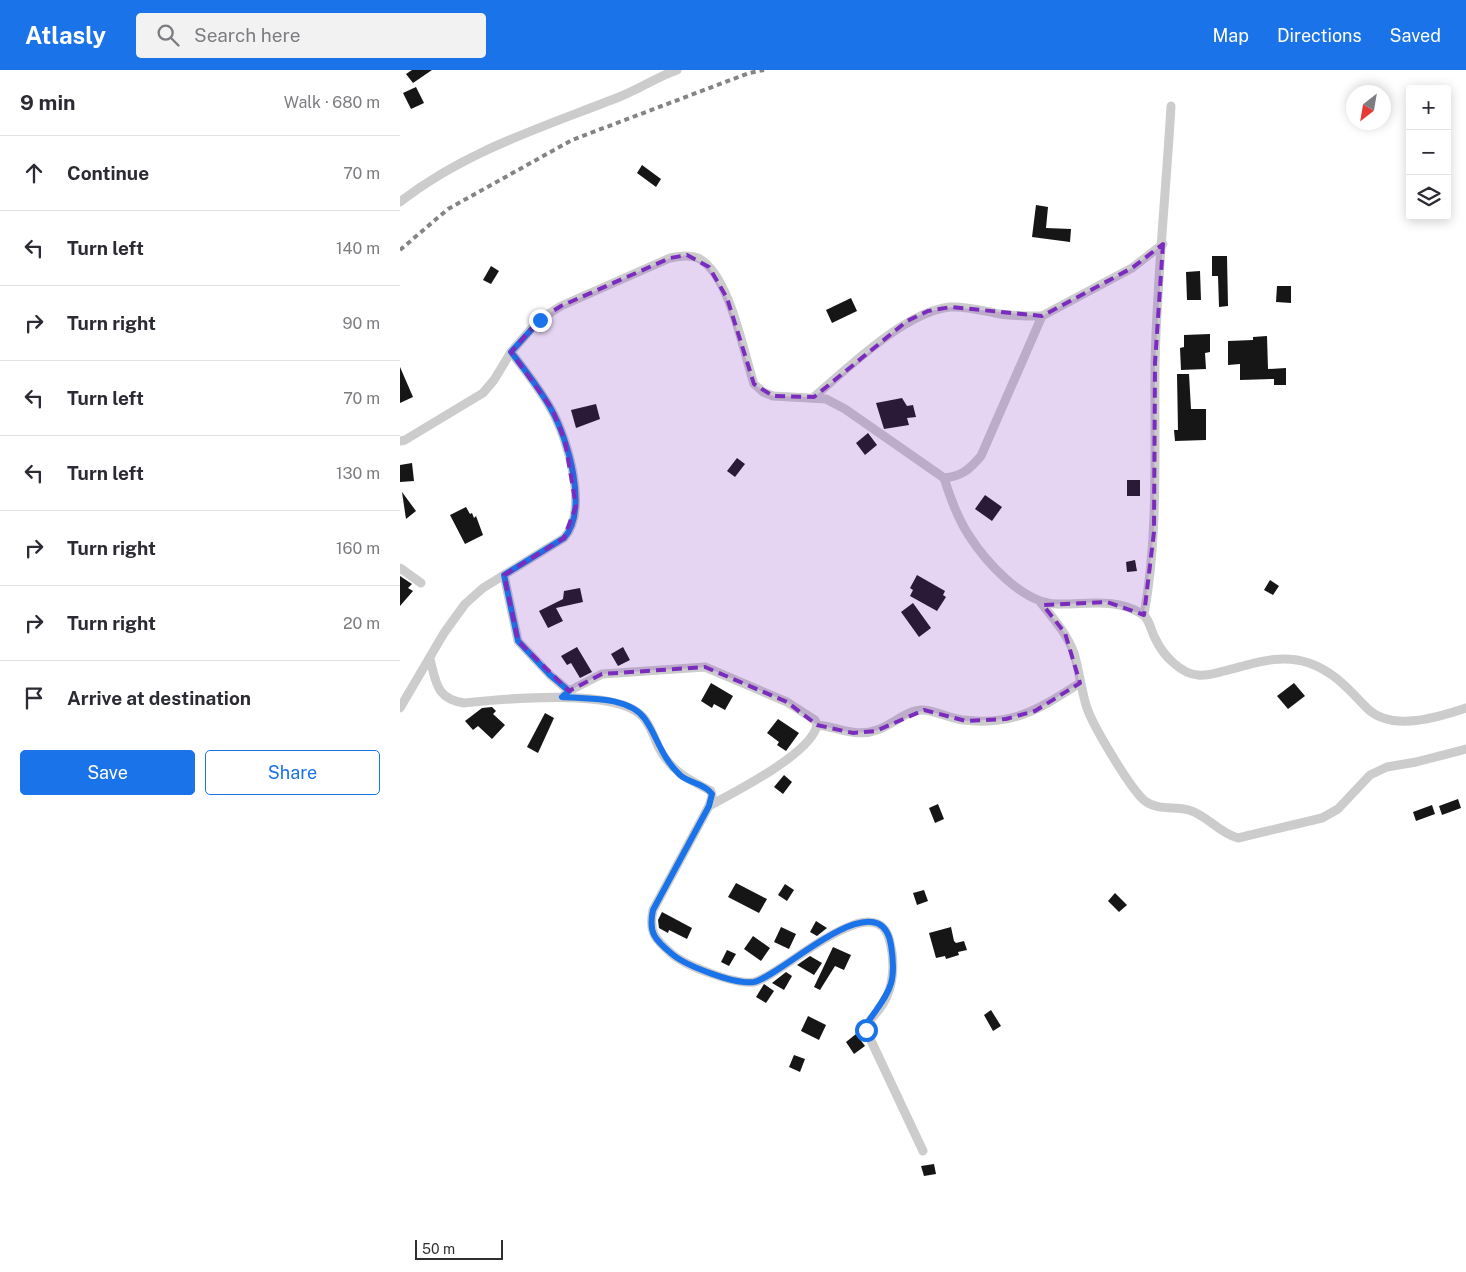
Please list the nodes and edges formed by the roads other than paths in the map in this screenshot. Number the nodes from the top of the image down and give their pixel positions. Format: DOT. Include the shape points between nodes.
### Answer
graph roads {
  1 [pos="677,70"];
  2 [pos="1171,106"];
  3 [pos="400,202"];
  4 [pos="1163,244"];
  5 [pos="1042,316"];
  6 [pos="511,352"];
  7 [pos="814,397"];
  8 [pos="400,441"];
  9 [pos="944,478"];
  10 [pos="400,568"];
  11 [pos="504,575"];
  12 [pos="421,584"];
  13 [pos="1041,602"];
  14 [pos="1144,615"];
  15 [pos="430,659"];
  16 [pos="1080,683"];
  17 [pos="566,694"];
  18 [pos="400,708"];
  19 [pos="1466,708"];
  20 [pos="818,725"];
  21 [pos="1466,749"];
  22 [pos="709,806"];
  23 [pos="923,1151"];
  1 -- 3 [label="street" via="632,92 482,150"];
  2 -- 4 [label="street"];
  4 -- 5 [label="street" via="1132,268"];
  4 -- 14 [label="street" via="1155,363 1154,532"];
  5 -- 7 [label="street" via="1019,316 975,308 951,307 928,311 907,321"];
  5 -- 9 [label="street" via="981,456 967,472 958,477"];
  6 -- 7 [label="street" via="540,320 561,306 670,258 687,256 699,258 709,267 727,298 754,384 773,396"];
  6 -- 8 [label="street" via="483,393"];
  6 -- 11 [label="street" via="552,409 567,449 575,483 576,506 570,532 564,538"];
  7 -- 9 [label="street" via="846,409"];
  9 -- 13 [label="street" via="968,534 992,564 1024,593"];
  10 -- 12 [label="street"];
  11 -- 15 [label="street" via="465,604"];
  11 -- 17 [label="street" via="518,641"];
  13 -- 14 [label="street" via="1107,602 1128,606"];
  13 -- 16 [label="street" via="1065,633 1074,654"];
  14 -- 19 [label="street" via="1163,651 1188,673 1199,676 1214,674 1276,658 1296,660 1322,669 1342,681 1369,710 1385,719 1418,721"];
  15 -- 17 [label="street" via="442,695 451,701 464,703"];
  15 -- 18 [label="street"];
  16 -- 20 [label="street" via="1035,711 1006,719 966,721 924,710 876,731 863,733"];
  16 -- 21 [label="street" via="1096,729 1146,802 1190,810 1228,836 1238,838 1322,818 1338,809 1370,775 1387,767"];
  17 -- 20 [label="street" via="602,674 706,668 787,702"];
  17 -- 22 [label="street" via="627,705 638,712 645,719 661,752 680,775 711,791"];
  20 -- 22 [label="street" via="804,746"];
  22 -- 23 [label="street" via="653,910 650,924 654,937 679,960 697,969 753,982 805,950 862,921 874,920 884,926 891,943 892,985 884,1002 866,1025 866,1030"];
}
